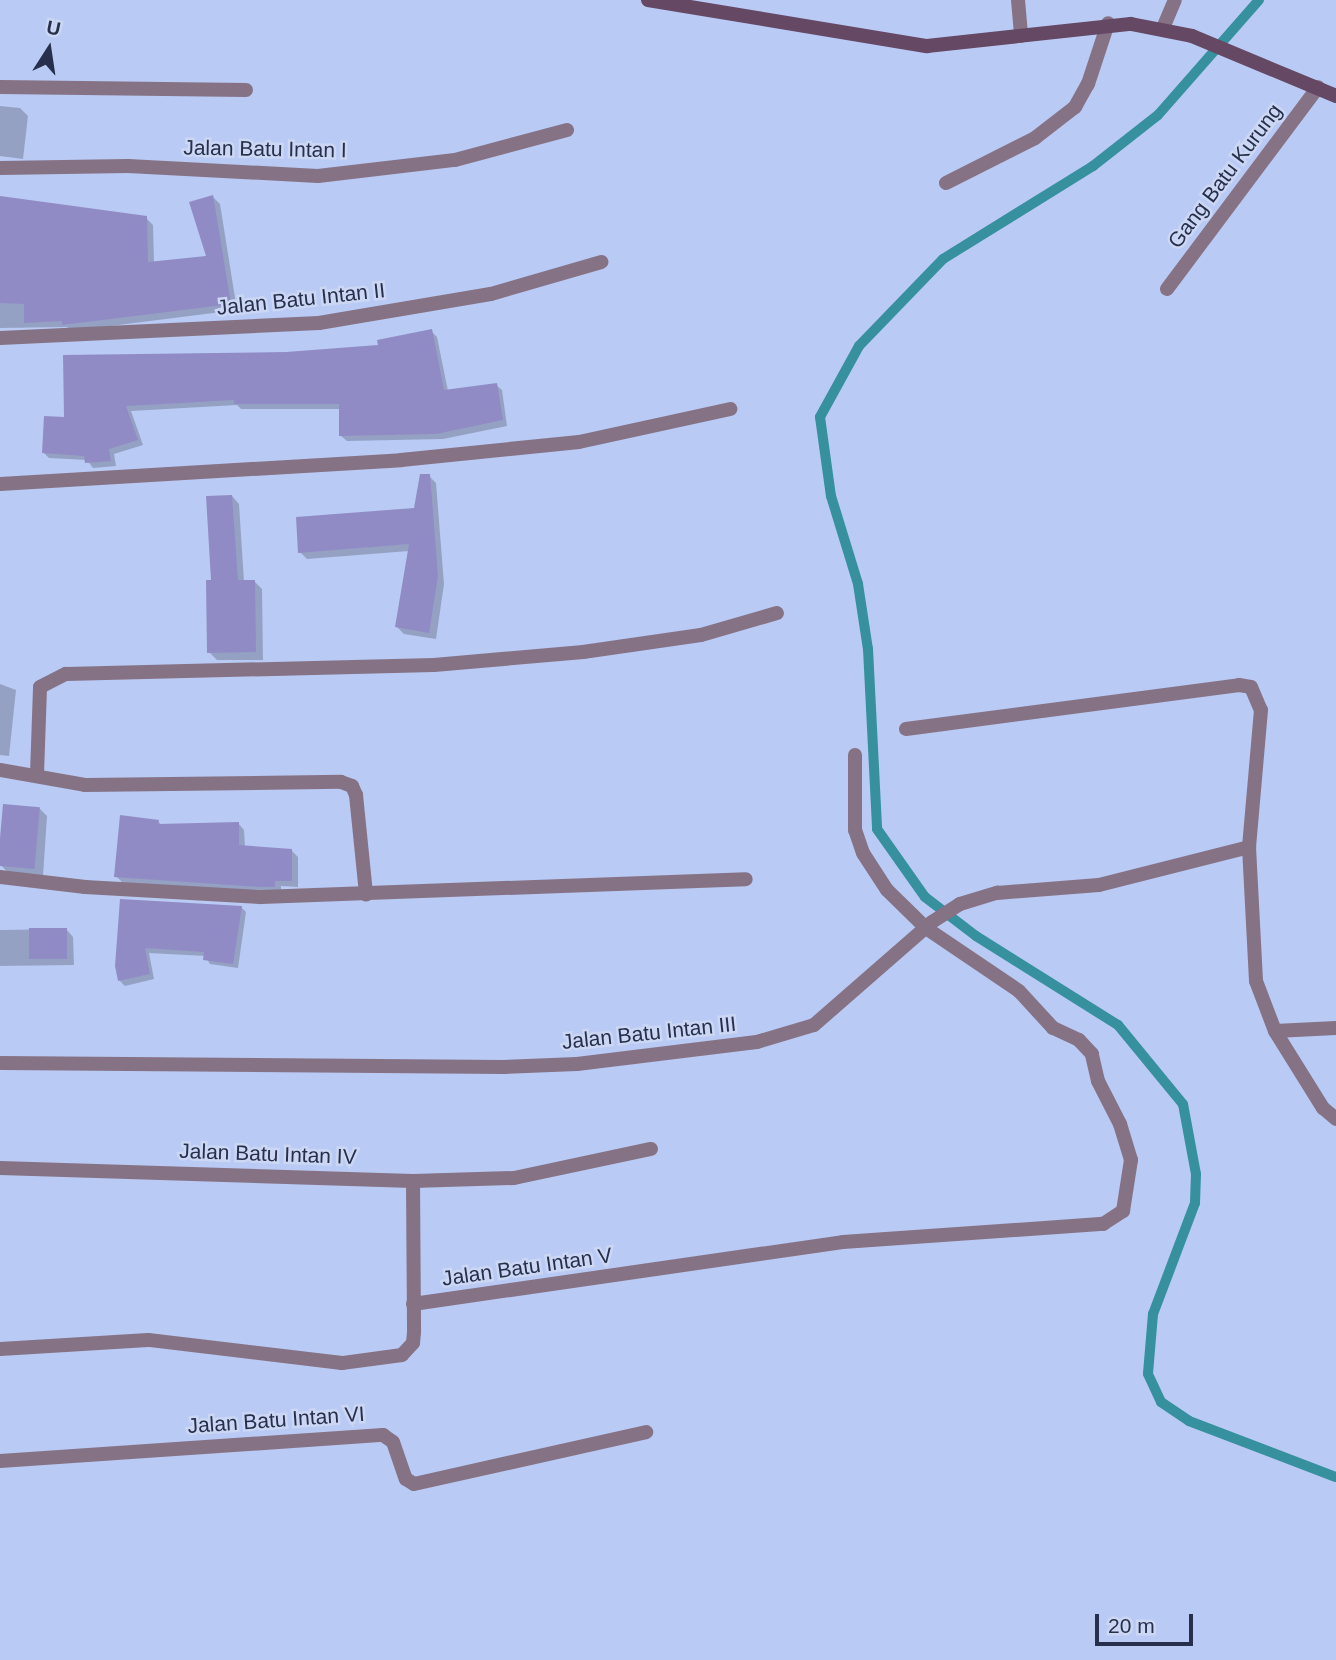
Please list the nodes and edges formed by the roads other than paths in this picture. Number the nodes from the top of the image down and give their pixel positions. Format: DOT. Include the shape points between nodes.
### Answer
graph roads {
  1 [pos="648,0"];
  2 [pos="1018,0"];
  3 [pos="1175,0"];
  4 [pos="1108,23"];
  5 [pos="1163,28"];
  6 [pos="1020,36"];
  7 [pos="0,87"];
  8 [pos="1318,88"];
  9 [pos="246,90"];
  10 [pos="1336,96"];
  11 [pos="567,130"];
  12 [pos="0,169"];
  13 [pos="946,183"];
  14 [pos="601,262"];
  15 [pos="1167,289"];
  16 [pos="0,338"];
  17 [pos="730,409"];
  18 [pos="0,484"];
  19 [pos="777,613"];
  20 [pos="906,729"];
  21 [pos="855,755"];
  22 [pos="0,770"];
  23 [pos="37,774"];
  24 [pos="1249,847"];
  25 [pos="0,877"];
  26 [pos="746,879"];
  27 [pos="366,894"];
  28 [pos="929,925"];
  29 [pos="1336,1028"];
  30 [pos="1275,1031"];
  31 [pos="0,1063"];
  32 [pos="1336,1119"];
  33 [pos="650,1149"];
  34 [pos="0,1168"];
  35 [pos="412,1181"];
  36 [pos="413,1304"];
  37 [pos="0,1349"];
  38 [pos="646,1432"];
  39 [pos="0,1461"];
  1 -- 6 [label="street" via="926,46"];
  2 -- 6 [label="street"];
  3 -- 5 [label="street"];
  4 -- 5 [label="street"];
  4 -- 6 [label="street"];
  4 -- 13 [label="street" via="1088,84 1075,107 1035,138"];
  5 -- 8 [label="street"];
  7 -- 9 [label="street"];
  8 -- 10 [label="street"];
  8 -- 15 [label="street, Gang Batu Kurung"];
  11 -- 12 [label="street, Jalan Batu Intan I" via="455,160 318,176 128,166"];
  14 -- 16 [label="street, Jalan Batu Intan II" via="491,294 318,323"];
  17 -- 18 [label="street" via="579,442 429,458"];
  19 -- 23 [label="street" via="701,635 448,664 66,674 40,687"];
  20 -- 24 [label="street" via="1247,685 1260,699 1261,710"];
  21 -- 28 [label="street" via="852,796 863,853 887,890"];
  22 -- 23 [label="street"];
  23 -- 27 [label="street" via="85,785 341,782 352,786"];
  24 -- 28 [label="street, Jalan Batu Intan III" via="1099,885 997,893 960,904"];
  24 -- 30 [label="street" via="1256,981"];
  25 -- 27 [label="street" via="261,897"];
  26 -- 27 [label="street"];
  28 -- 31 [label="street, Jalan Batu Intan III" via="814,1025 757,1042 577,1065 505,1067"];
  28 -- 36 [label="street, Jalan Batu Intan V" via="1019,991 1054,1028 1079,1040 1092,1054 1098,1081 1120,1124 1131,1160 1127,1202 1103,1224 843,1242"];
  29 -- 30 [label="street"];
  30 -- 32 [label="street" via="1323,1108"];
  33 -- 35 [label="street, Jalan Batu Intan IV" via="514,1178"];
  34 -- 35 [label="street, Jalan Batu Intan IV"];
  35 -- 36 [label="street"];
  36 -- 37 [label="street" via="413,1342 402,1355 389,1360 342,1363 148,1340"];
  38 -- 39 [label="street, Jalan Batu Intan VI" via="414,1484 406,1479 393,1442 383,1435"];
}
